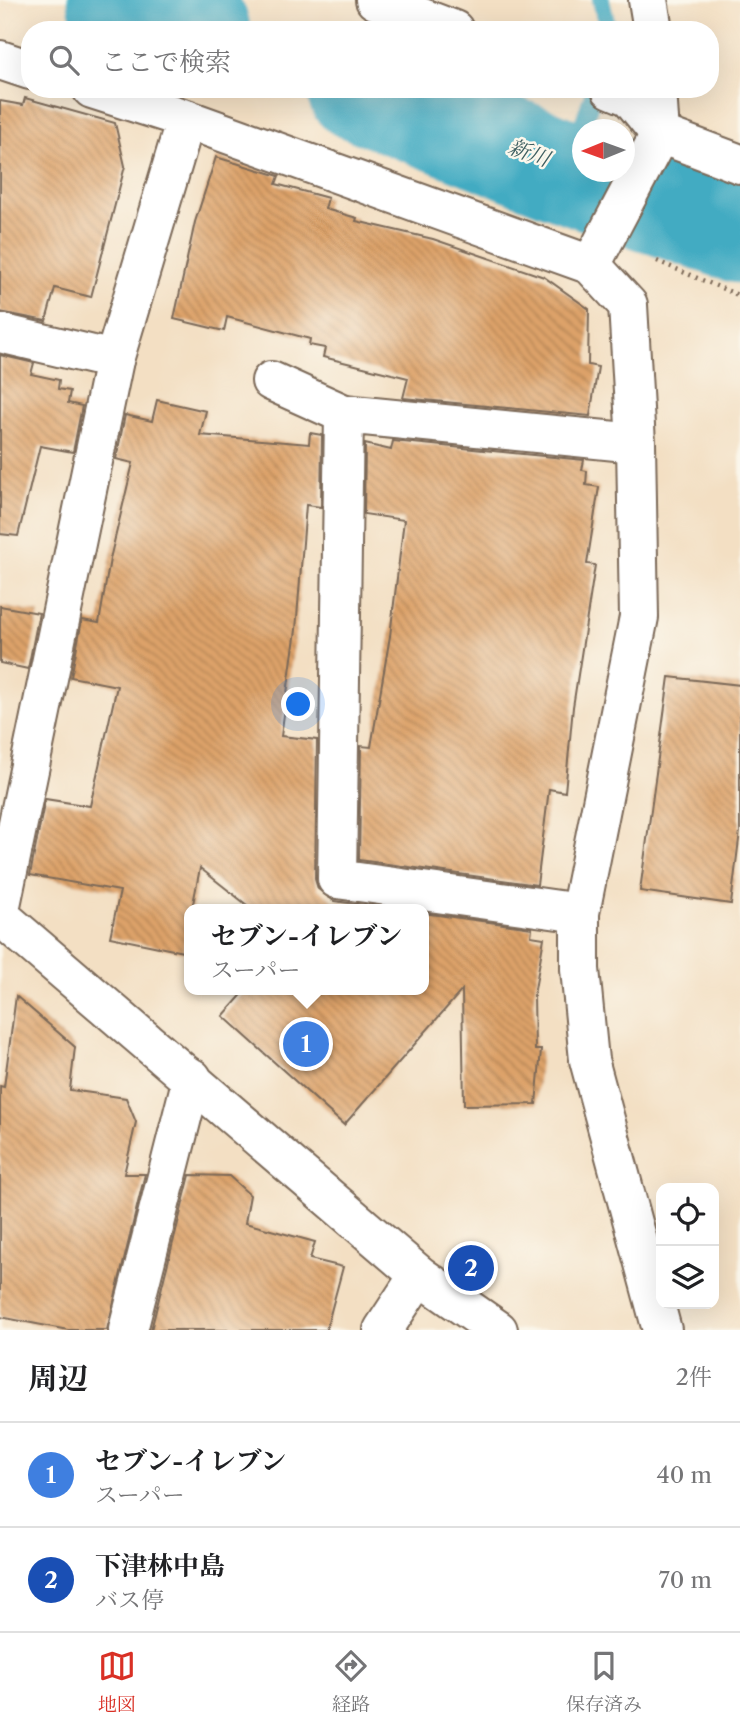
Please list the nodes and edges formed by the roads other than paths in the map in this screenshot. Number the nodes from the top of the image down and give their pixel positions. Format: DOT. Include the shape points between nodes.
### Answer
graph roads {
  1 [pos="375,0"];
  2 [pos="648,0"];
  3 [pos="430,21"];
  4 [pos="652,21"];
  5 [pos="0,60"];
  6 [pos="21,67"];
  7 [pos="121,98"];
  8 [pos="635,98"];
  9 [pos="186,118"];
  10 [pos="655,145"];
  11 [pos="740,164"];
  12 [pos="601,249"];
  13 [pos="0,333"];
  14 [pos="114,360"];
  15 [pos="271,381"];
  16 [pos="344,414"];
  17 [pos="636,443"];
  18 [pos="0,910"];
  19 [pos="580,913"];
  20 [pos="0,916"];
  21 [pos="192,1078"];
  22 [pos="419,1275"];
  23 [pos="128,1330"];
  24 [pos="383,1330"];
  25 [pos="498,1330"];
  26 [pos="662,1330"];
  1 -- 3 [label="street"];
  2 -- 4 [label="street"];
  5 -- 6 [label="street"];
  7 -- 9 [label="street"];
  8 -- 10 [label="street"];
  9 -- 12 [label="street"];
  9 -- 14 [label="street"];
  10 -- 11 [label="street"];
  10 -- 12 [label="street"];
  12 -- 17 [label="street" via="628,305"];
  13 -- 14 [label="street"];
  14 -- 18 [label="street"];
  15 -- 16 [label="street"];
  16 -- 17 [label="street"];
  16 -- 19 [label="street" via="337,879"];
  17 -- 19 [label="street" via="639,617"];
  19 -- 26 [label="street" via="589,1060"];
  20 -- 21 [label="street"];
  21 -- 22 [label="street"];
  21 -- 23 [label="street"];
  22 -- 24 [label="street"];
  22 -- 25 [label="street"];
}
